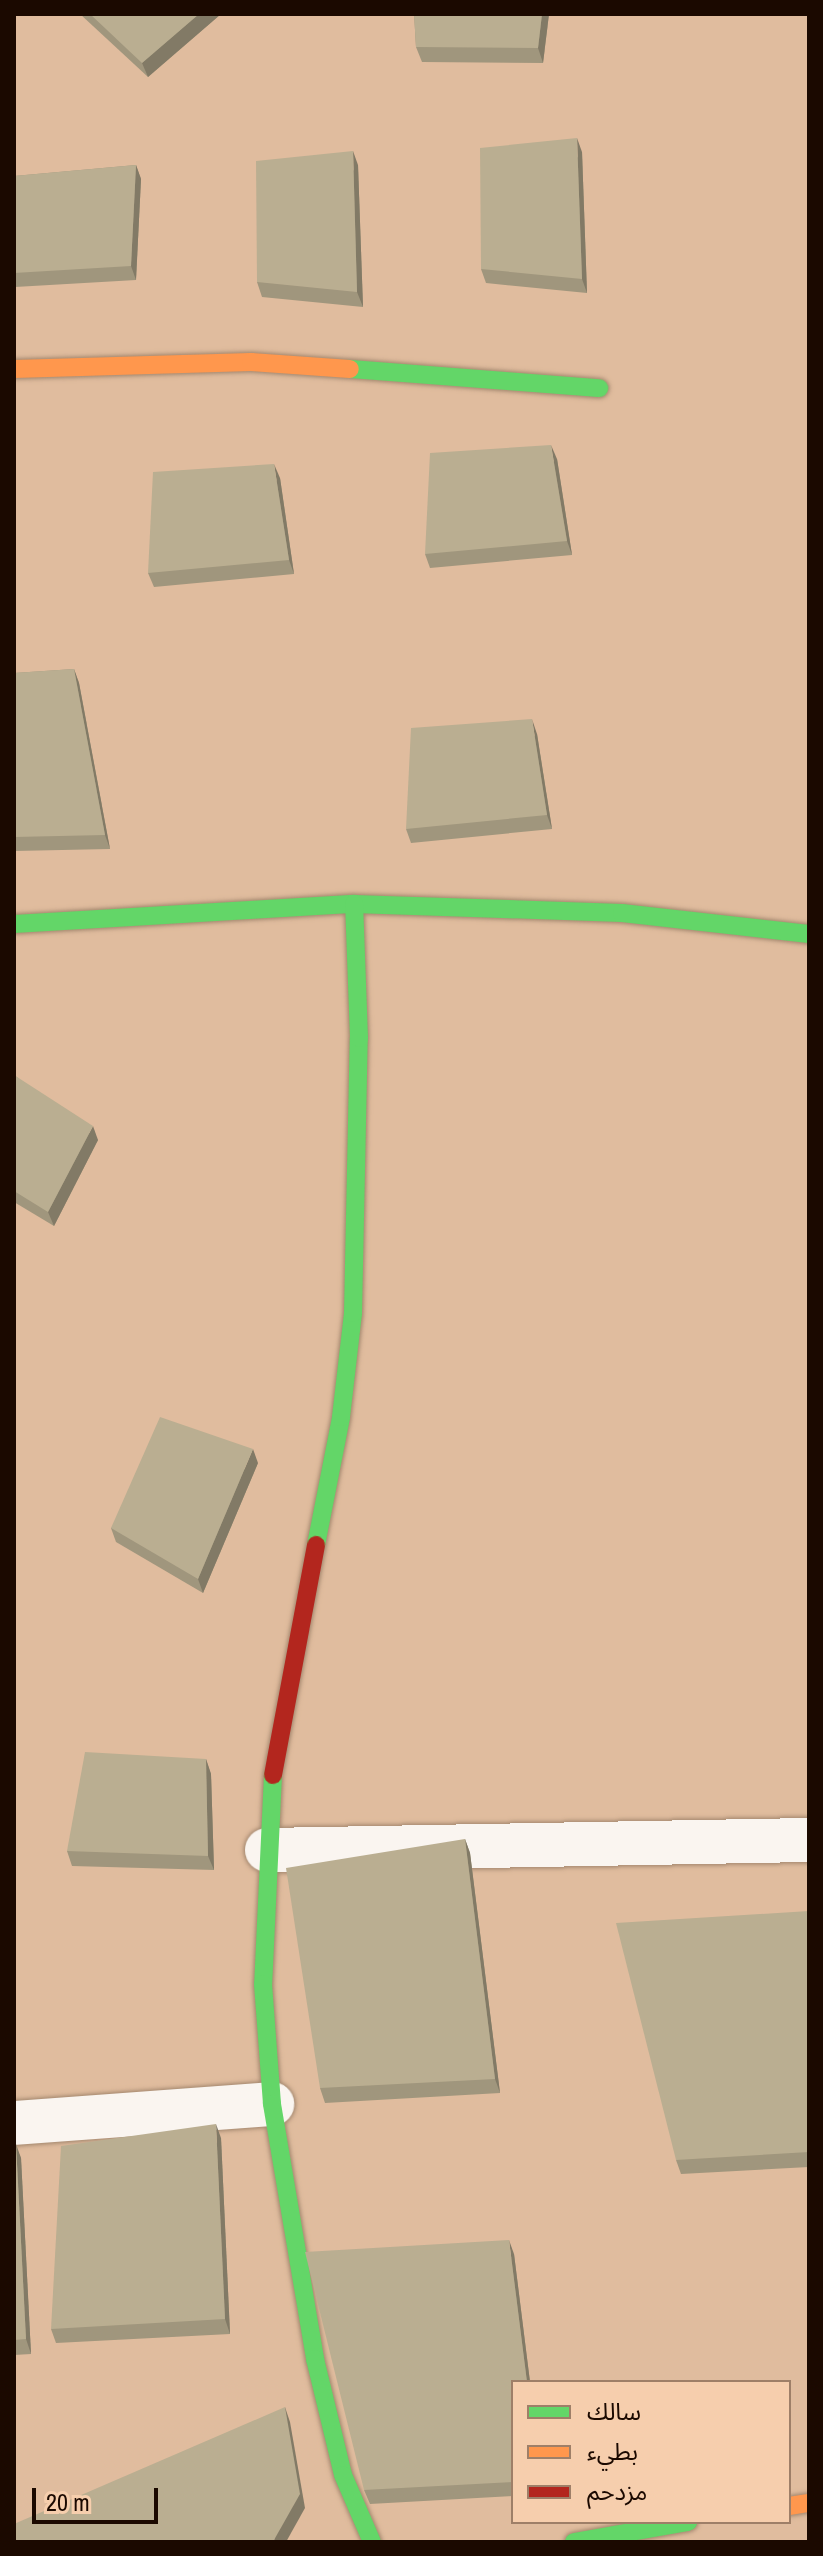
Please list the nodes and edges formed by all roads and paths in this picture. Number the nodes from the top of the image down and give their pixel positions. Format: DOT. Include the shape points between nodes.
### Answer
graph roads {
  1 [pos="14,369"];
  2 [pos="599,388"];
  3 [pos="354,904"];
  4 [pos="14,924"];
  5 [pos="809,934"];
  6 [pos="809,1840"];
  7 [pos="267,1850"];
  8 [pos="272,2104"];
  9 [pos="14,2123"];
  10 [pos="677,2524"];
  11 [pos="372,2542"];
  12 [pos="574,2542"];
  1 -- 2 [label="street" via="251,362"];
  3 -- 4 [label="street"];
  3 -- 5 [label="street" via="622,913"];
  3 -- 7 [label="street" via="359,1038 353,1313 341,1417 274,1755"];
  6 -- 7 [label="street"];
  7 -- 8 [label="street" via="263,1984"];
  8 -- 9 [label="street"];
  8 -- 11 [label="street" via="315,2359 343,2475"];
  10 -- 12 [label="street"];
}
